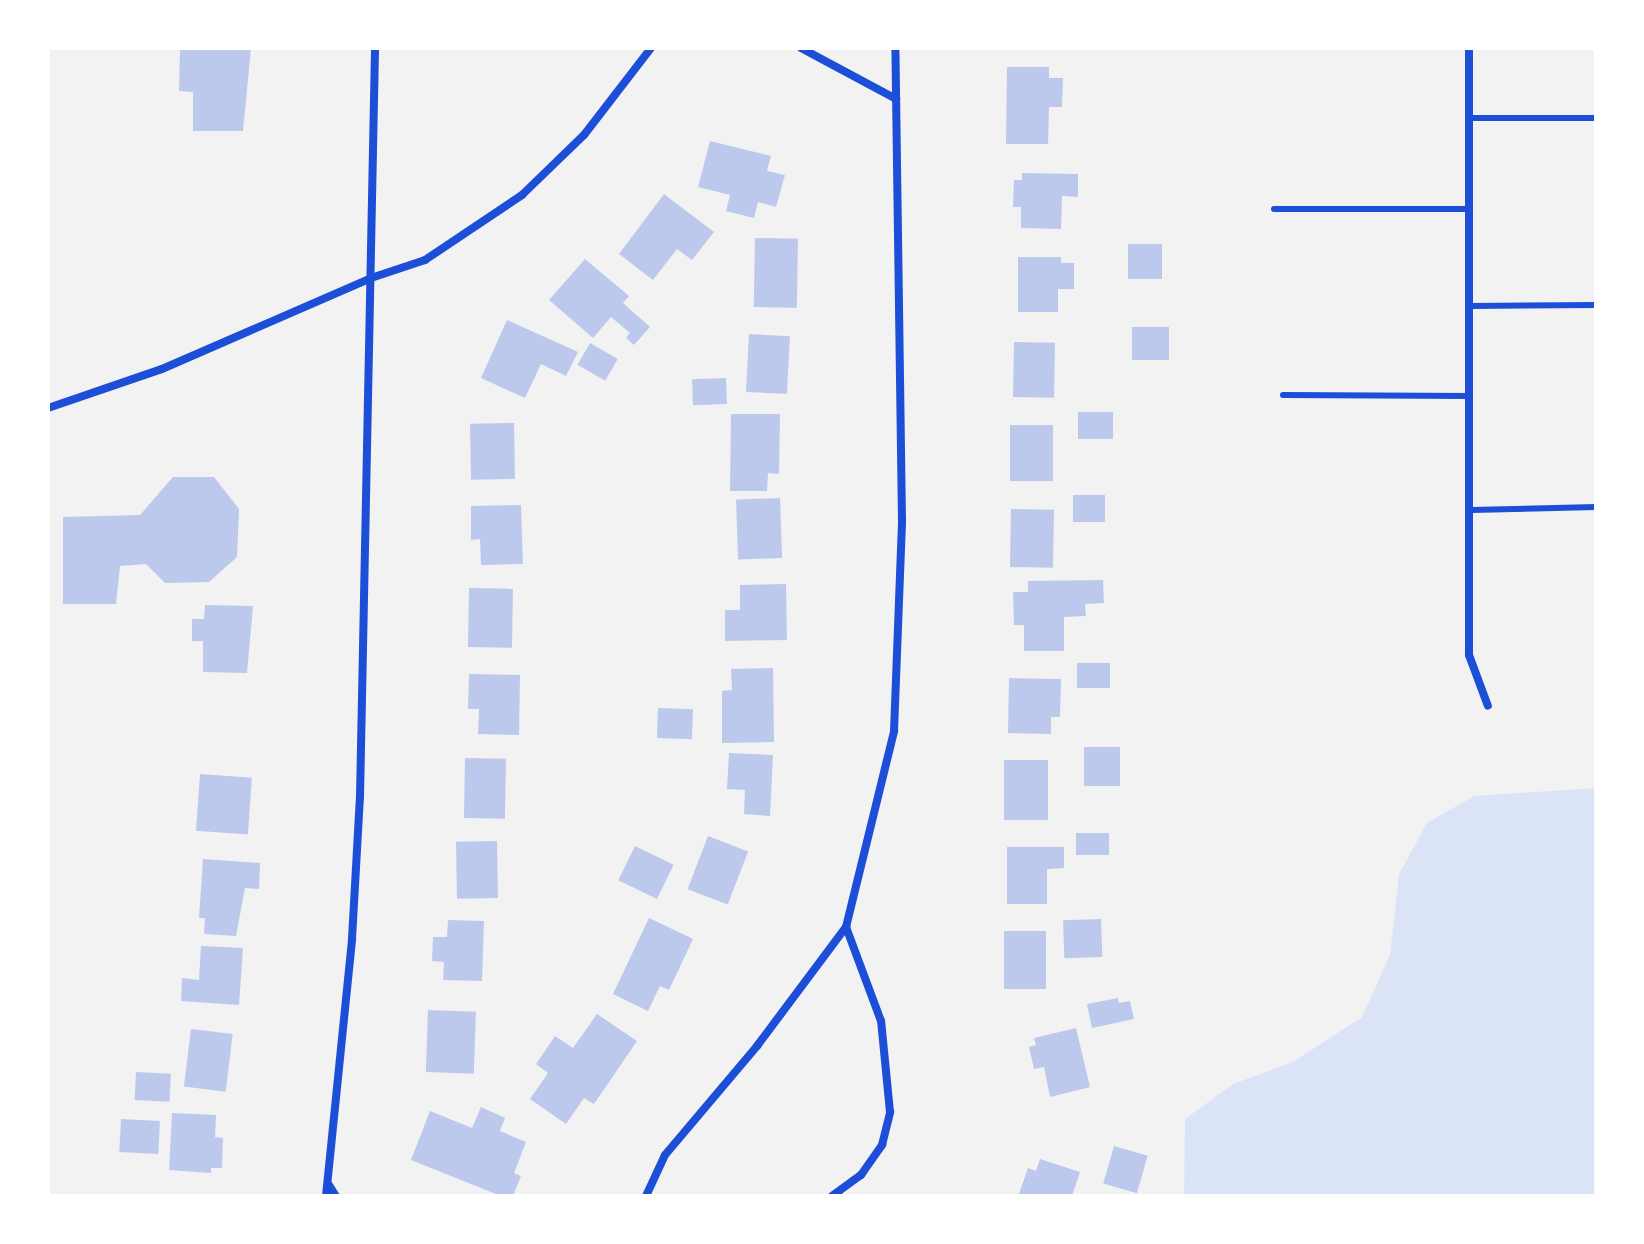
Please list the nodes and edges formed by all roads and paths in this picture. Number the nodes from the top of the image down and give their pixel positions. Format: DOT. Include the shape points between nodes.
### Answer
graph roads {
  1 [pos="375,48"];
  2 [pos="651,48"];
  3 [pos="801,48"];
  4 [pos="895,48"];
  5 [pos="1469,48"];
  6 [pos="896,99"];
  7 [pos="1470,118"];
  8 [pos="1596,118"];
  9 [pos="1274,209"];
  10 [pos="1470,209"];
  11 [pos="371,278"];
  12 [pos="1596,305"];
  13 [pos="1470,306"];
  14 [pos="1283,395"];
  15 [pos="1470,396"];
  16 [pos="48,408"];
  17 [pos="1596,507"];
  18 [pos="1471,510"];
  19 [pos="1488,706"];
  20 [pos="846,927"];
  21 [pos="329,1185"];
  22 [pos="326,1196"];
  23 [pos="336,1196"];
  24 [pos="646,1196"];
  25 [pos="832,1196"];
  1 -- 11 [label="street"];
  2 -- 11 [label="street" via="584,135 522,195 425,260"];
  3 -- 6 [label="street"];
  4 -- 6 [label="street"];
  5 -- 7 [label="street"];
  6 -- 20 [label="street" via="898,668 894,731"];
  7 -- 8 [label="lane"];
  7 -- 10 [label="street"];
  9 -- 10 [label="lane"];
  10 -- 13 [label="street"];
  11 -- 16 [label="street" via="162,369"];
  11 -- 21 [label="street" via="359,812"];
  12 -- 13 [label="lane"];
  13 -- 15 [label="street"];
  14 -- 15 [label="lane"];
  15 -- 18 [label="street"];
  17 -- 18 [label="lane"];
  18 -- 19 [label="street" via="1469,655"];
  20 -- 24 [label="street" via="757,1046 665,1155"];
  20 -- 25 [label="street" via="881,1021 890,1112 882,1145 861,1175"];
  21 -- 22 [label="street"];
  21 -- 23 [label="street"];
}
